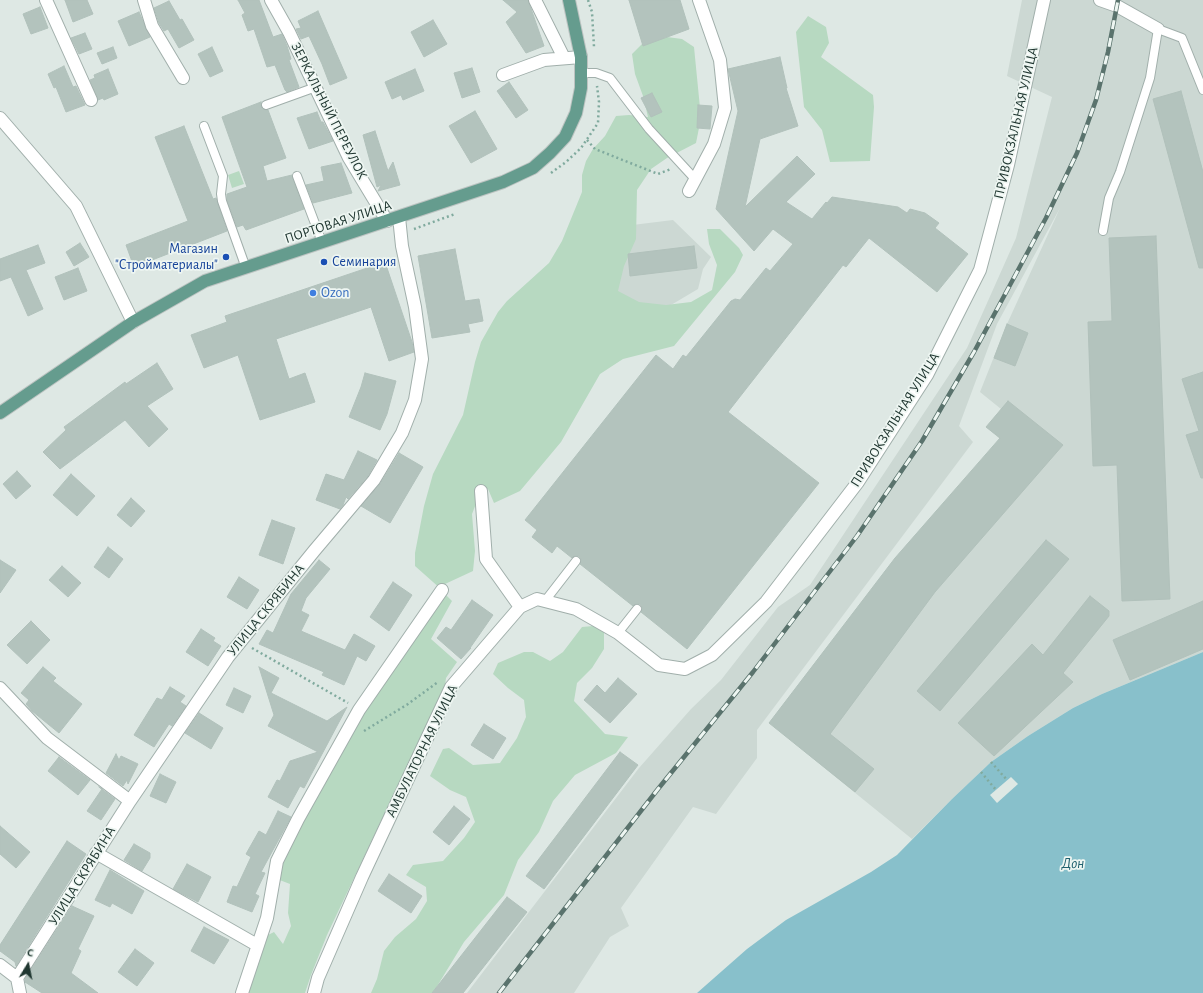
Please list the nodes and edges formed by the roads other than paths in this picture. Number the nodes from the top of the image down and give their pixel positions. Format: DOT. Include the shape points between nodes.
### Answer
graph roads {
  1 [pos="46,0"];
  2 [pos="144,0"];
  3 [pos="271,0"];
  4 [pos="535,0"];
  5 [pos="569,0"];
  6 [pos="699,0"];
  7 [pos="1044,0"];
  8 [pos="1100,0"];
  9 [pos="1158,29"];
  10 [pos="581,57"];
  11 [pos="564,58"];
  12 [pos="581,73"];
  13 [pos="503,75"];
  14 [pos="182,78"];
  15 [pos="316,87"];
  16 [pos="1203,90"];
  17 [pos="91,100"];
  18 [pos="266,105"];
  19 [pos="0,118"];
  20 [pos="204,126"];
  21 [pos="298,176"];
  22 [pos="694,179"];
  23 [pos="689,191"];
  24 [pos="393,219"];
  25 [pos="1103,231"];
  26 [pos="322,242"];
  27 [pos="246,268"];
  28 [pos="133,322"];
  29 [pos="0,413"];
  30 [pos="481,491"];
  31 [pos="576,561"];
  32 [pos="442,590"];
  33 [pos="545,601"];
  34 [pos="520,607"];
  35 [pos="637,609"];
  36 [pos="618,633"];
  37 [pos="685,669"];
  38 [pos="0,688"];
  39 [pos="130,801"];
  40 [pos="96,853"];
  41 [pos="257,945"];
  42 [pos="0,965"];
  43 [pos="17,978"];
  44 [pos="20,993"];
  45 [pos="242,993"];
  46 [pos="314,993"];
  1 -- 17 [label="street"];
  2 -- 14 [label="street" via="152,26"];
  3 -- 15 [label="street, ЗЕРКАЛЬНЫЙ ПЕРЕУЛОК"];
  4 -- 11 [label="street"];
  5 -- 10 [label="main road, ПОРТОВАЯ УЛИЦА"];
  6 -- 22 [label="street" via="720,60 725,108 714,144 700,173"];
  7 -- 37 [label="street, ПРИВОКЗАЛЬНАЯ УЛИЦА" via="1008,165 980,270 927,375 858,482 766,602 712,655"];
  8 -- 9 [label="street" via="1117,6"];
  9 -- 16 [label="lane" via="1182,38"];
  9 -- 25 [label="lane" via="1150,78 1120,172 1109,198"];
  10 -- 11 [label="street"];
  10 -- 12 [label="main road, ПОРТОВАЯ УЛИЦА"];
  11 -- 13 [label="street" via="544,60"];
  12 -- 22 [label="lane" via="596,73 610,78 649,129"];
  12 -- 24 [label="main road, ПОРТОВАЯ УЛИЦА" via="576,113 565,137 533,168 503,182"];
  15 -- 18 [label="lane"];
  15 -- 24 [label="street, ЗЕРКАЛЬНЫЙ ПЕРЕУЛОК" via="349,158"];
  19 -- 28 [label="street" via="76,206"];
  20 -- 27 [label="lane" via="223,176 222,201"];
  21 -- 26 [label="lane"];
  22 -- 23 [label="street"];
  24 -- 26 [label="main road, ПОРТОВАЯ УЛИЦА"];
  24 -- 39 [label="street, УЛИЦА СКРЯБИНА" via="402,246 415,306 422,359 415,400 402,433 374,480 228,657"];
  26 -- 27 [label="main road, ПОРТОВАЯ УЛИЦА"];
  27 -- 28 [label="main road, ПОРТОВАЯ УЛИЦА" via="205,281"];
  28 -- 29 [label="main road, ПОРТОВАЯ УЛИЦА"];
  30 -- 34 [label="street" via="486,559"];
  31 -- 33 [label="lane"];
  32 -- 41 [label="street" via="359,710 298,819 277,861 267,918"];
  33 -- 34 [label="street, АМБУЛАТОРНАЯ УЛИЦА" via="537,599"];
  33 -- 36 [label="street, АМБУЛАТОРНАЯ УЛИЦА" via="576,609"];
  34 -- 46 [label="street, АМБУЛАТОРНАЯ УЛИЦА" via="450,687 362,877 318,978"];
  35 -- 36 [label="lane"];
  36 -- 37 [label="street, АМБУЛАТОРНАЯ УЛИЦА" via="659,665"];
  38 -- 39 [label="street" via="47,738"];
  39 -- 40 [label="street, УЛИЦА СКРЯБИНА"];
  40 -- 41 [label="street"];
  40 -- 43 [label="street, УЛИЦА СКРЯБИНА"];
  41 -- 45 [label="street"];
  42 -- 43 [label="street"];
  43 -- 44 [label="street"];
}
